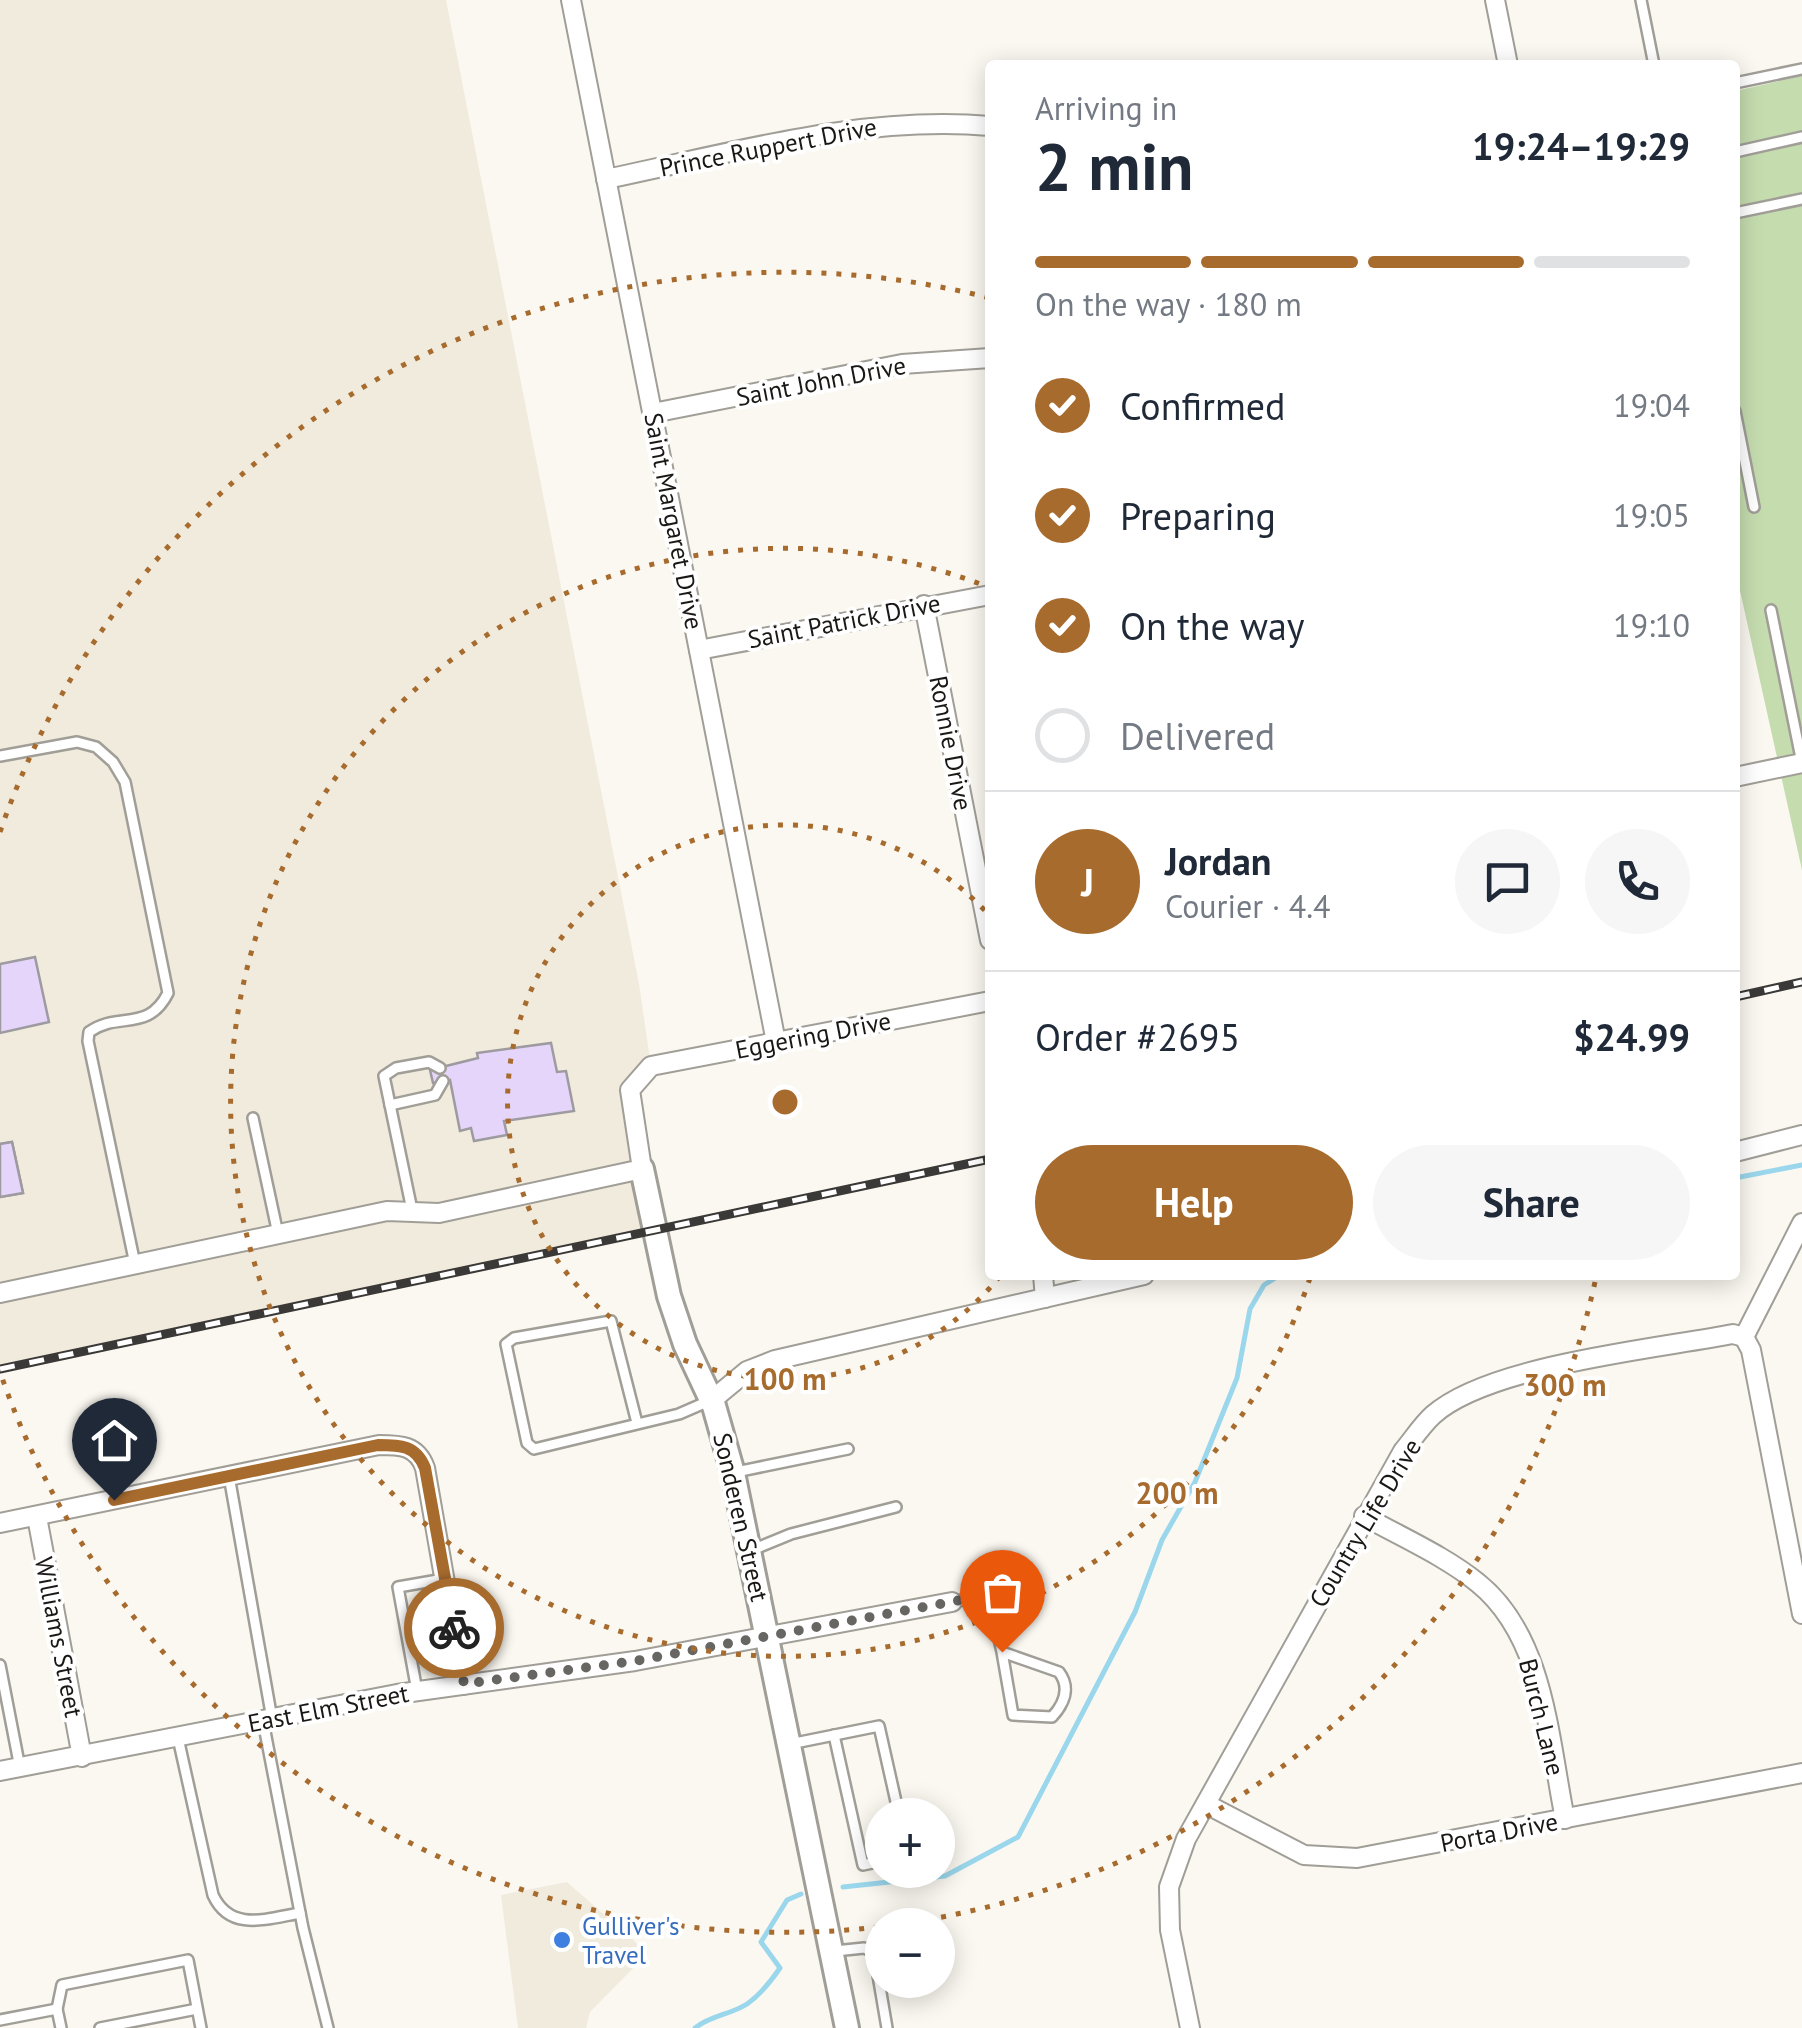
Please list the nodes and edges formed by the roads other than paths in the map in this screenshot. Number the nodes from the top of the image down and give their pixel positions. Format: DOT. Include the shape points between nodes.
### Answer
graph roads {
  1 [pos="571,0"];
  2 [pos="1495,0"];
  3 [pos="1640,0"];
  4 [pos="1507,60"];
  5 [pos="1653,60"];
  6 [pos="1802,69"];
  7 [pos="1740,82"];
  8 [pos="985,126"];
  9 [pos="1802,137"];
  10 [pos="1740,151"];
  11 [pos="606,179"];
  12 [pos="1802,199"];
  13 [pos="1740,212"];
  14 [pos="985,358"];
  15 [pos="653,414"];
  16 [pos="1740,436"];
  17 [pos="1754,507"];
  18 [pos="985,597"];
  19 [pos="924,604"];
  20 [pos="1770,610"];
  21 [pos="699,650"];
  22 [pos="0,756"];
  23 [pos="1802,763"];
  24 [pos="1740,776"];
  25 [pos="985,915"];
  26 [pos="985,1002"];
  27 [pos="776,1042"];
  28 [pos="440,1068"];
  29 [pos="639,1075"];
  30 [pos="442,1081"];
  31 [pos="390,1104"];
  32 [pos="253,1118"];
  33 [pos="1802,1135"];
  34 [pos="1740,1151"];
  35 [pos="642,1170"];
  36 [pos="412,1210"];
  37 [pos="1802,1224"];
  38 [pos="278,1234"];
  39 [pos="135,1264"];
  40 [pos="1044,1280"];
  41 [pos="1123,1280"];
  42 [pos="0,1293"];
  43 [pos="1046,1298"];
  44 [pos="1744,1337"];
  45 [pos="712,1400"];
  46 [pos="637,1423"];
  47 [pos="848,1449"];
  48 [pos="733,1473"];
  49 [pos="229,1476"];
  50 [pos="896,1507"];
  51 [pos="1364,1516"];
  52 [pos="37,1517"];
  53 [pos="0,1523"];
  54 [pos="750,1550"];
  55 [pos="446,1579"];
  56 [pos="952,1602"];
  57 [pos="1802,1614"];
  58 [pos="768,1638"];
  59 [pos="1002,1652"];
  60 [pos="0,1665"];
  61 [pos="464,1684"];
  62 [pos="416,1691"];
  63 [pos="267,1720"];
  64 [pos="834,1735"];
  65 [pos="178,1738"];
  66 [pos="790,1744"];
  67 [pos="82,1757"];
  68 [pos="20,1768"];
  69 [pos="0,1772"];
  70 [pos="1802,1773"];
  71 [pos="896,1798"];
  72 [pos="1206,1804"];
  73 [pos="1565,1819"];
  74 [pos="865,1865"];
  75 [pos="300,1914"];
  76 [pos="832,1951"];
  77 [pos="58,2009"];
  78 [pos="197,2009"];
  79 [pos="0,2020"];
  80 [pos="61,2028"];
  81 [pos="100,2028"];
  82 [pos="200,2028"];
  83 [pos="328,2028"];
  84 [pos="847,2028"];
  85 [pos="887,2028"];
  86 [pos="1190,2028"];
  1 -- 11 [label="street, Saint Margaret Drive"];
  2 -- 4 [label="street"];
  3 -- 5 [label="lane"];
  6 -- 7 [label="lane"];
  8 -- 11 [label="street, Prince Ruppert Drive" via="856,127"];
  9 -- 10 [label="lane"];
  11 -- 15 [label="street, Saint Margaret Drive"];
  12 -- 13 [label="lane"];
  14 -- 15 [label="street, Saint John Drive" via="902,364"];
  15 -- 21 [label="street, Saint Margaret Drive"];
  16 -- 17 [label="lane"];
  18 -- 19 [label="street, Saint Patrick Drive"];
  19 -- 21 [label="street, Saint Patrick Drive"];
  19 -- 25 [label="street, Ronnie Drive"];
  20 -- 23 [label="lane"];
  21 -- 27 [label="street, Saint Margaret Drive"];
  22 -- 39 [label="lane" via="77,742 96,747 125,782 168,993 146,1018 98,1026 88,1042"];
  23 -- 24 [label="street"];
  26 -- 27 [label="street, Eggering Drive"];
  27 -- 29 [label="street, Eggering Drive" via="652,1066"];
  28 -- 31 [label="lane" via="429,1062 384,1076"];
  29 -- 35 [label="street, Sonderen Street" via="629,1104"];
  30 -- 31 [label="lane" via="436,1095"];
  31 -- 36 [label="lane"];
  32 -- 38 [label="lane"];
  33 -- 34 [label="street"];
  35 -- 36 [label="street" via="439,1214"];
  35 -- 45 [label="street, Sonderen Street" via="669,1296"];
  36 -- 38 [label="street"];
  37 -- 44 [label="street"];
  38 -- 39 [label="street"];
  39 -- 42 [label="street"];
  40 -- 43 [label="street"];
  41 -- 43 [label="street"];
  43 -- 45 [label="street" via="775,1360 747,1371"];
  44 -- 51 [label="street, Country Life Drive" via="1544,1370 1476,1389 1434,1414 1402,1451"];
  44 -- 57 [label="street"];
  45 -- 46 [label="lane"];
  45 -- 48 [label="street, Sonderen Street"];
  46 -- 46 [label="lane" via="534,1449 527,1443 506,1344 610,1321"];
  47 -- 48 [label="lane"];
  48 -- 54 [label="street, Sonderen Street"];
  49 -- 52 [label="street"];
  49 -- 55 [label="street" via="378,1445 415,1451 425,1468"];
  49 -- 63 [label="lane"];
  50 -- 54 [label="lane"];
  51 -- 72 [label="street, Country Life Drive"];
  51 -- 73 [label="street, Burch Lane" via="1478,1583 1506,1612 1534,1668"];
  52 -- 53 [label="street"];
  52 -- 67 [label="street, Williams Street"];
  54 -- 58 [label="street, Sonderen Street"];
  55 -- 61 [label="street"];
  55 -- 62 [label="lane" via="398,1587"];
  56 -- 58 [label="street, East Elm Street"];
  56 -- 59 [label="lane" via="988,1595"];
  58 -- 61 [label="street, East Elm Street"];
  58 -- 66 [label="street, Sonderen Street"];
  59 -- 59 [label="lane" via="1064,1679 1065,1699 1052,1718 1012,1714"];
  60 -- 68 [label="lane"];
  61 -- 62 [label="street, East Elm Street"];
  62 -- 63 [label="street, East Elm Street"];
  63 -- 65 [label="street, East Elm Street"];
  63 -- 75 [label="lane"];
  64 -- 66 [label="lane"];
  64 -- 71 [label="lane" via="879,1726"];
  64 -- 74 [label="lane"];
  65 -- 67 [label="street, East Elm Street"];
  65 -- 75 [label="lane" via="220,1911 242,1921"];
  66 -- 76 [label="street, Sonderen Street"];
  67 -- 68 [label="street, East Elm Street"];
  68 -- 69 [label="street, East Elm Street"];
  70 -- 73 [label="street, Porta Drive"];
  72 -- 73 [label="street, Porta Drive" via="1304,1855 1357,1858"];
  72 -- 86 [label="street, Country Life Drive" via="1170,1887 1170,1930"];
  75 -- 83 [label="lane"];
  76 -- 84 [label="street, Sonderen Street"];
  76 -- 85 [label="lane" via="874,1952"];
  77 -- 78 [label="lane" via="62,1984 188,1960"];
  77 -- 79 [label="lane"];
  77 -- 80 [label="lane"];
  78 -- 81 [label="lane"];
  78 -- 82 [label="lane"];
}
